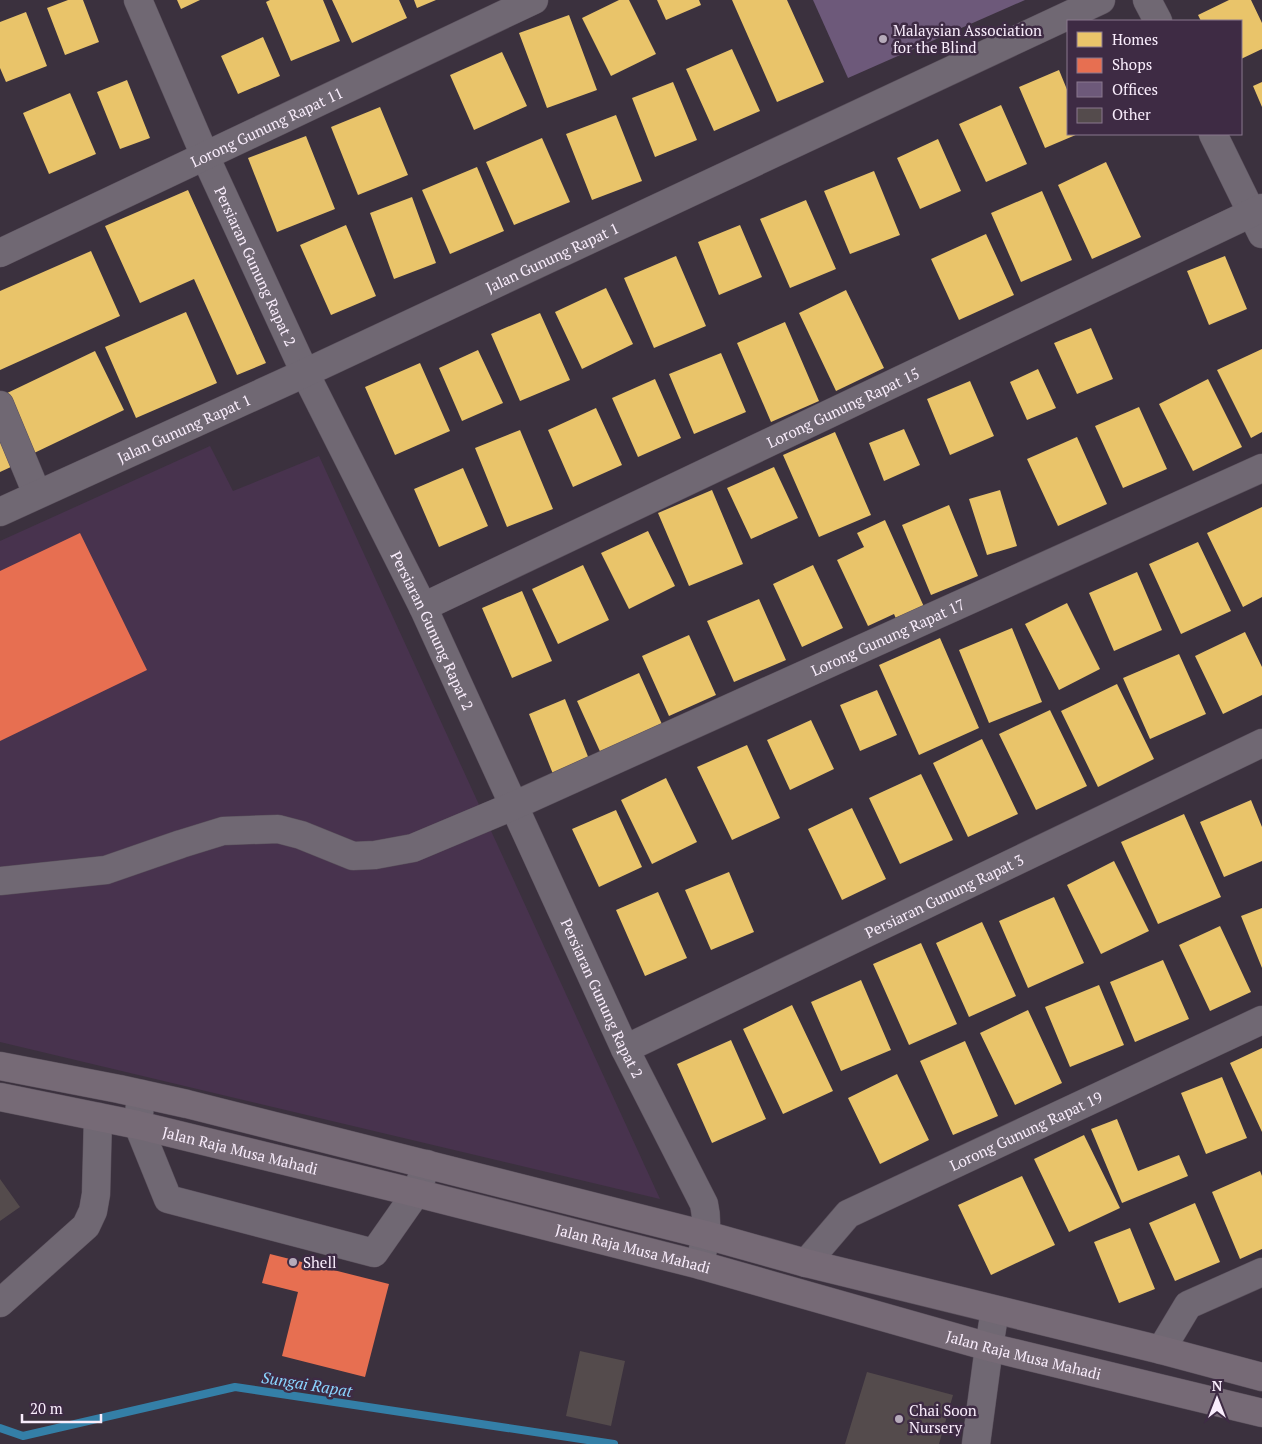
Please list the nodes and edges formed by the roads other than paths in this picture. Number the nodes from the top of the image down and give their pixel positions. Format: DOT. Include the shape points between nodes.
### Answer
graph roads {
  1 [pos="138,0"];
  2 [pos="534,0"];
  3 [pos="1101,0"];
  4 [pos="1148,0"];
  5 [pos="1158,20"];
  6 [pos="1214,135"];
  7 [pos="205,156"];
  8 [pos="1259,218"];
  9 [pos="0,253"];
  10 [pos="305,373"];
  11 [pos="0,405"];
  12 [pos="1262,468"];
  13 [pos="37,494"];
  14 [pos="0,512"];
  15 [pos="423,607"];
  16 [pos="1262,743"];
  17 [pos="513,806"];
  18 [pos="0,881"];
  19 [pos="1262,1020"];
  20 [pos="625,1048"];
  21 [pos="0,1066"];
  22 [pos="141,1094"];
  23 [pos="0,1097"];
  24 [pos="98,1117"];
  25 [pos="138,1125"];
  26 [pos="427,1164"];
  27 [pos="416,1193"];
  28 [pos="706,1235"];
  29 [pos="806,1263"];
  30 [pos="700,1265"];
  31 [pos="1262,1272"];
  32 [pos="0,1303"];
  33 [pos="996,1310"];
  34 [pos="989,1347"];
  35 [pos="1161,1350"];
  36 [pos="1262,1377"];
  37 [pos="1262,1413"];
  38 [pos="976,1444"];
  1 -- 7 [label="street, Persiaran Gunung Rapat 2"];
  2 -- 7 [label="street, Lorong Gunung Rapat 11"];
  3 -- 10 [label="street, Jalan Gunung Rapat 1"];
  4 -- 5 [label="street"];
  6 -- 8 [label="street"];
  7 -- 9 [label="street, Lorong Gunung Rapat 11"];
  7 -- 10 [label="street, Persiaran Gunung Rapat 2"];
  8 -- 15 [label="street, Lorong Gunung Rapat 15"];
  10 -- 13 [label="street, Jalan Gunung Rapat 1"];
  10 -- 15 [label="street, Persiaran Gunung Rapat 2"];
  11 -- 13 [label="street"];
  12 -- 17 [label="street, Lorong Gunung Rapat 17"];
  13 -- 14 [label="street, Jalan Gunung Rapat 1"];
  15 -- 17 [label="street, Persiaran Gunung Rapat 2"];
  16 -- 20 [label="street, Persiaran Gunung Rapat 3"];
  17 -- 18 [label="street, Lorong Gunung Rapat 17" via="413,848 375,855 353,856 278,829 222,831 106,870"];
  17 -- 20 [label="street, Persiaran Gunung Rapat 2"];
  19 -- 29 [label="street, Lorong Gunung Rapat 19" via="848,1214"];
  20 -- 28 [label="street, Persiaran Gunung Rapat 2" via="704,1204"];
  21 -- 22 [label="main road, Jalan Raja Musa Mahadi"];
  22 -- 25 [label="street"];
  22 -- 26 [label="main road, Jalan Raja Musa Mahadi"];
  23 -- 24 [label="main road, Jalan Raja Musa Mahadi"];
  24 -- 25 [label="main road, Jalan Raja Musa Mahadi"];
  24 -- 32 [label="street" via="96,1194 86,1226"];
  25 -- 27 [label="main road, Jalan Raja Musa Mahadi"];
  25 -- 27 [label="street" via="168,1199 374,1253"];
  26 -- 27 [label="street"];
  26 -- 28 [label="main road, Jalan Raja Musa Mahadi"];
  27 -- 30 [label="main road, Jalan Raja Musa Mahadi"];
  28 -- 29 [label="main road, Jalan Raja Musa Mahadi"];
  28 -- 30 [label="street, Persiaran Gunung Rapat 2"];
  29 -- 33 [label="main road, Jalan Raja Musa Mahadi"];
  30 -- 34 [label="main road, Jalan Raja Musa Mahadi"];
  31 -- 35 [label="street" via="1188,1305"];
  33 -- 34 [label="street"];
  33 -- 35 [label="main road, Jalan Raja Musa Mahadi"];
  34 -- 37 [label="main road, Jalan Raja Musa Mahadi"];
  34 -- 38 [label="street"];
  35 -- 36 [label="main road, Jalan Raja Musa Mahadi"];
}
